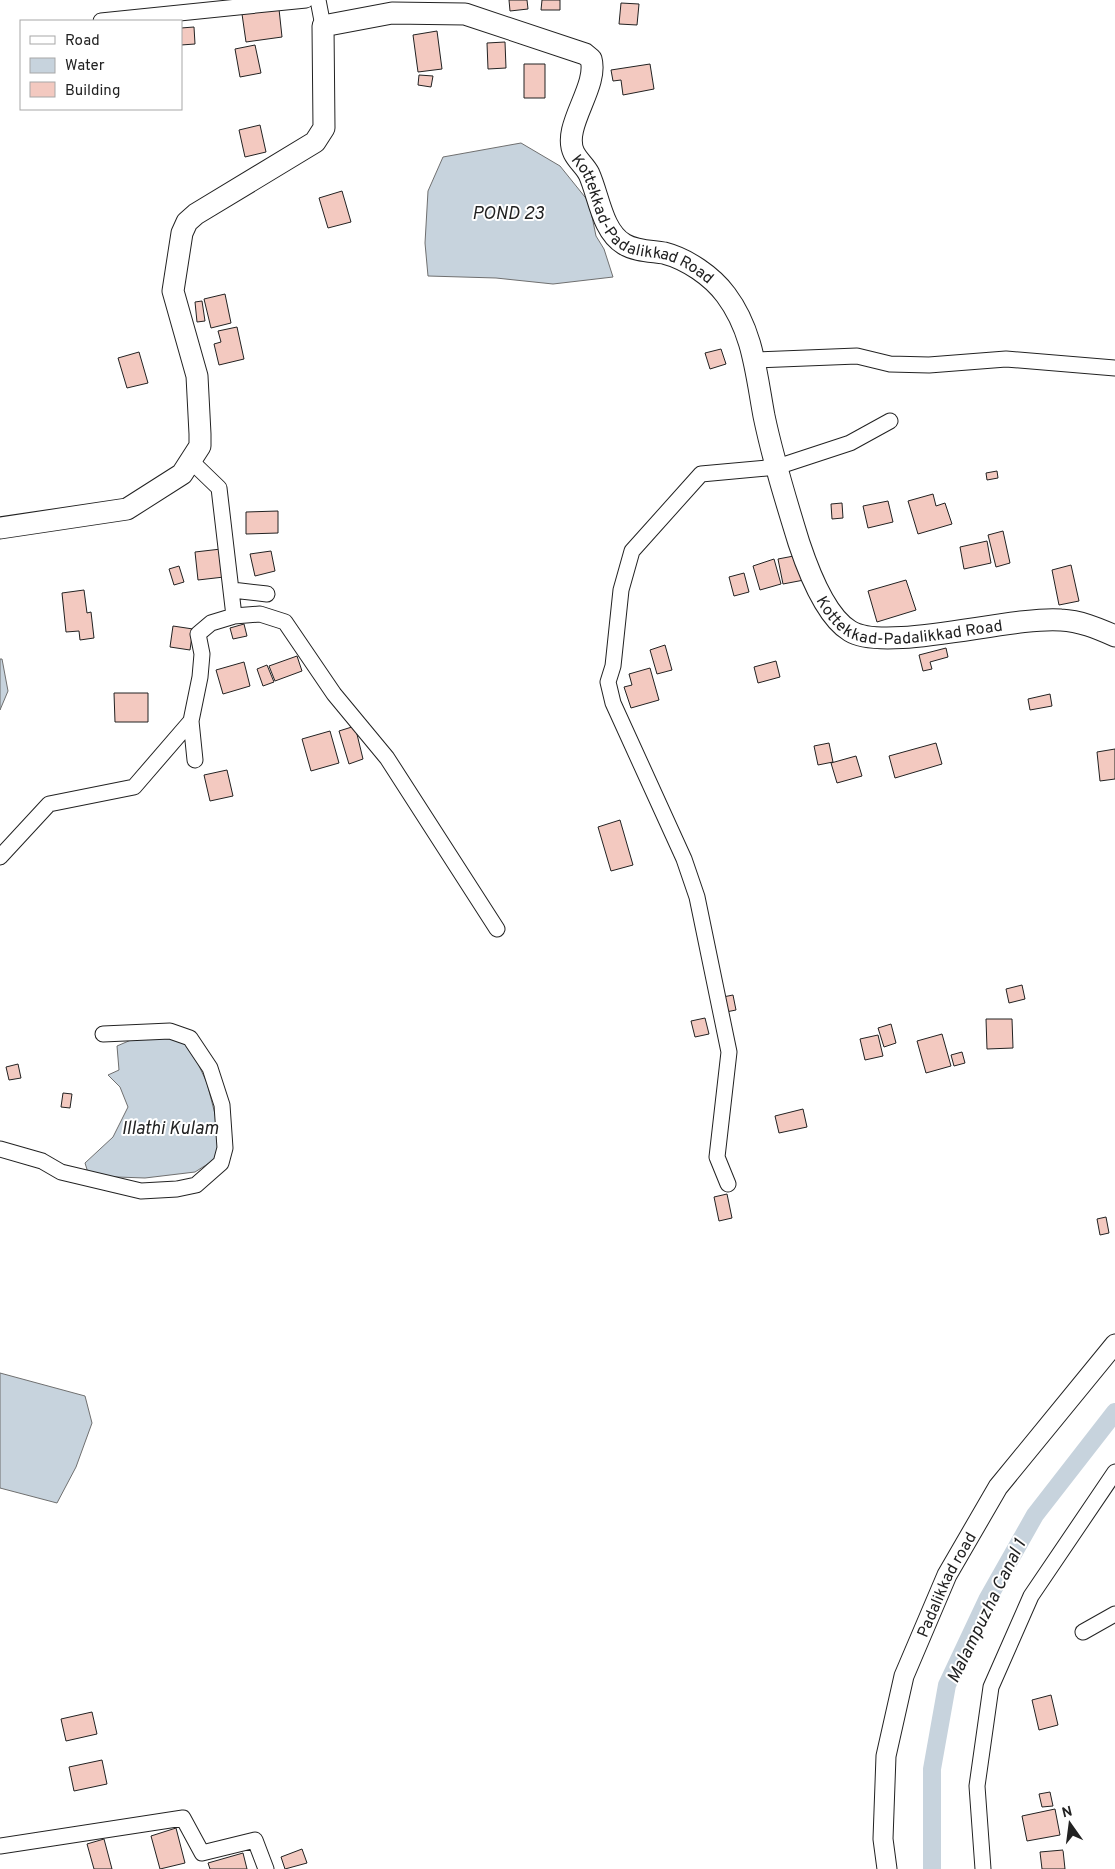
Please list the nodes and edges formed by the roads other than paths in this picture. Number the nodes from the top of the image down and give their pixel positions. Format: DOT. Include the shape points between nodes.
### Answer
graph roads {
  1 [pos="306,0"];
  2 [pos="318,0"];
  3 [pos="111,20"];
  4 [pos="323,26"];
  5 [pos="756,360"];
  6 [pos="1115,368"];
  7 [pos="890,421"];
  8 [pos="191,461"];
  9 [pos="777,467"];
  10 [pos="0,528"];
  11 [pos="232,590"];
  12 [pos="267,594"];
  13 [pos="234,616"];
  14 [pos="1115,636"];
  15 [pos="191,721"];
  16 [pos="195,760"];
  17 [pos="0,856"];
  18 [pos="497,929"];
  19 [pos="103,1034"];
  20 [pos="0,1150"];
  21 [pos="728,1184"];
  22 [pos="1115,1344"];
  23 [pos="1115,1472"];
  24 [pos="1115,1614"];
  25 [pos="1083,1632"];
  26 [pos="0,1846"];
  27 [pos="266,1869"];
  28 [pos="887,1869"];
  29 [pos="982,1869"];
  1 -- 3 [label="street"];
  2 -- 4 [label="street"];
  4 -- 5 [label="main road, Kottekkad-Padalikkad Road" via="392,13 465,14 586,54 593,65 571,138 572,148 589,173 614,236 624,245 682,261 710,278 737,312"];
  4 -- 8 [label="main road" via="324,128 315,142 196,214 182,233 173,291 197,376 200,446"];
  5 -- 6 [label="street" via="857,356 890,364 929,365 1006,359"];
  5 -- 9 [label="main road, Kottekkad-Padalikkad Road" via="764,416"];
  7 -- 9 [label="street" via="850,443"];
  8 -- 10 [label="main road" via="182,474 127,509"];
  8 -- 11 [label="street" via="219,488"];
  9 -- 14 [label="main road, Kottekkad-Padalikkad Road" via="806,563 836,619 850,632 868,638 894,638 1033,620 1060,620 1088,624"];
  9 -- 21 [label="street" via="701,474 632,551 622,590 613,666 608,682 612,703 684,859 697,898 729,1052 717,1157"];
  11 -- 12 [label="street"];
  11 -- 13 [label="street"];
  13 -- 15 [label="street" via="211,622 198,634 202,654"];
  13 -- 18 [label="street" via="260,614 285,622 334,694 387,758"];
  15 -- 16 [label="street"];
  15 -- 17 [label="street" via="134,787 49,804"];
  19 -- 20 [label="street" via="170,1031 190,1038 210,1068 222,1105 225,1148 221,1163 196,1184 177,1189 141,1191 61,1172 42,1161"];
  22 -- 28 [label="street, Padalikkad road" via="998,1487 947,1574 904,1676 886,1756 883,1839"];
  23 -- 29 [label="street" via="1031,1596 991,1688 977,1786"];
  24 -- 25 [label="street"];
  26 -- 27 [label="street" via="183,1818 202,1853 256,1840"];
}
